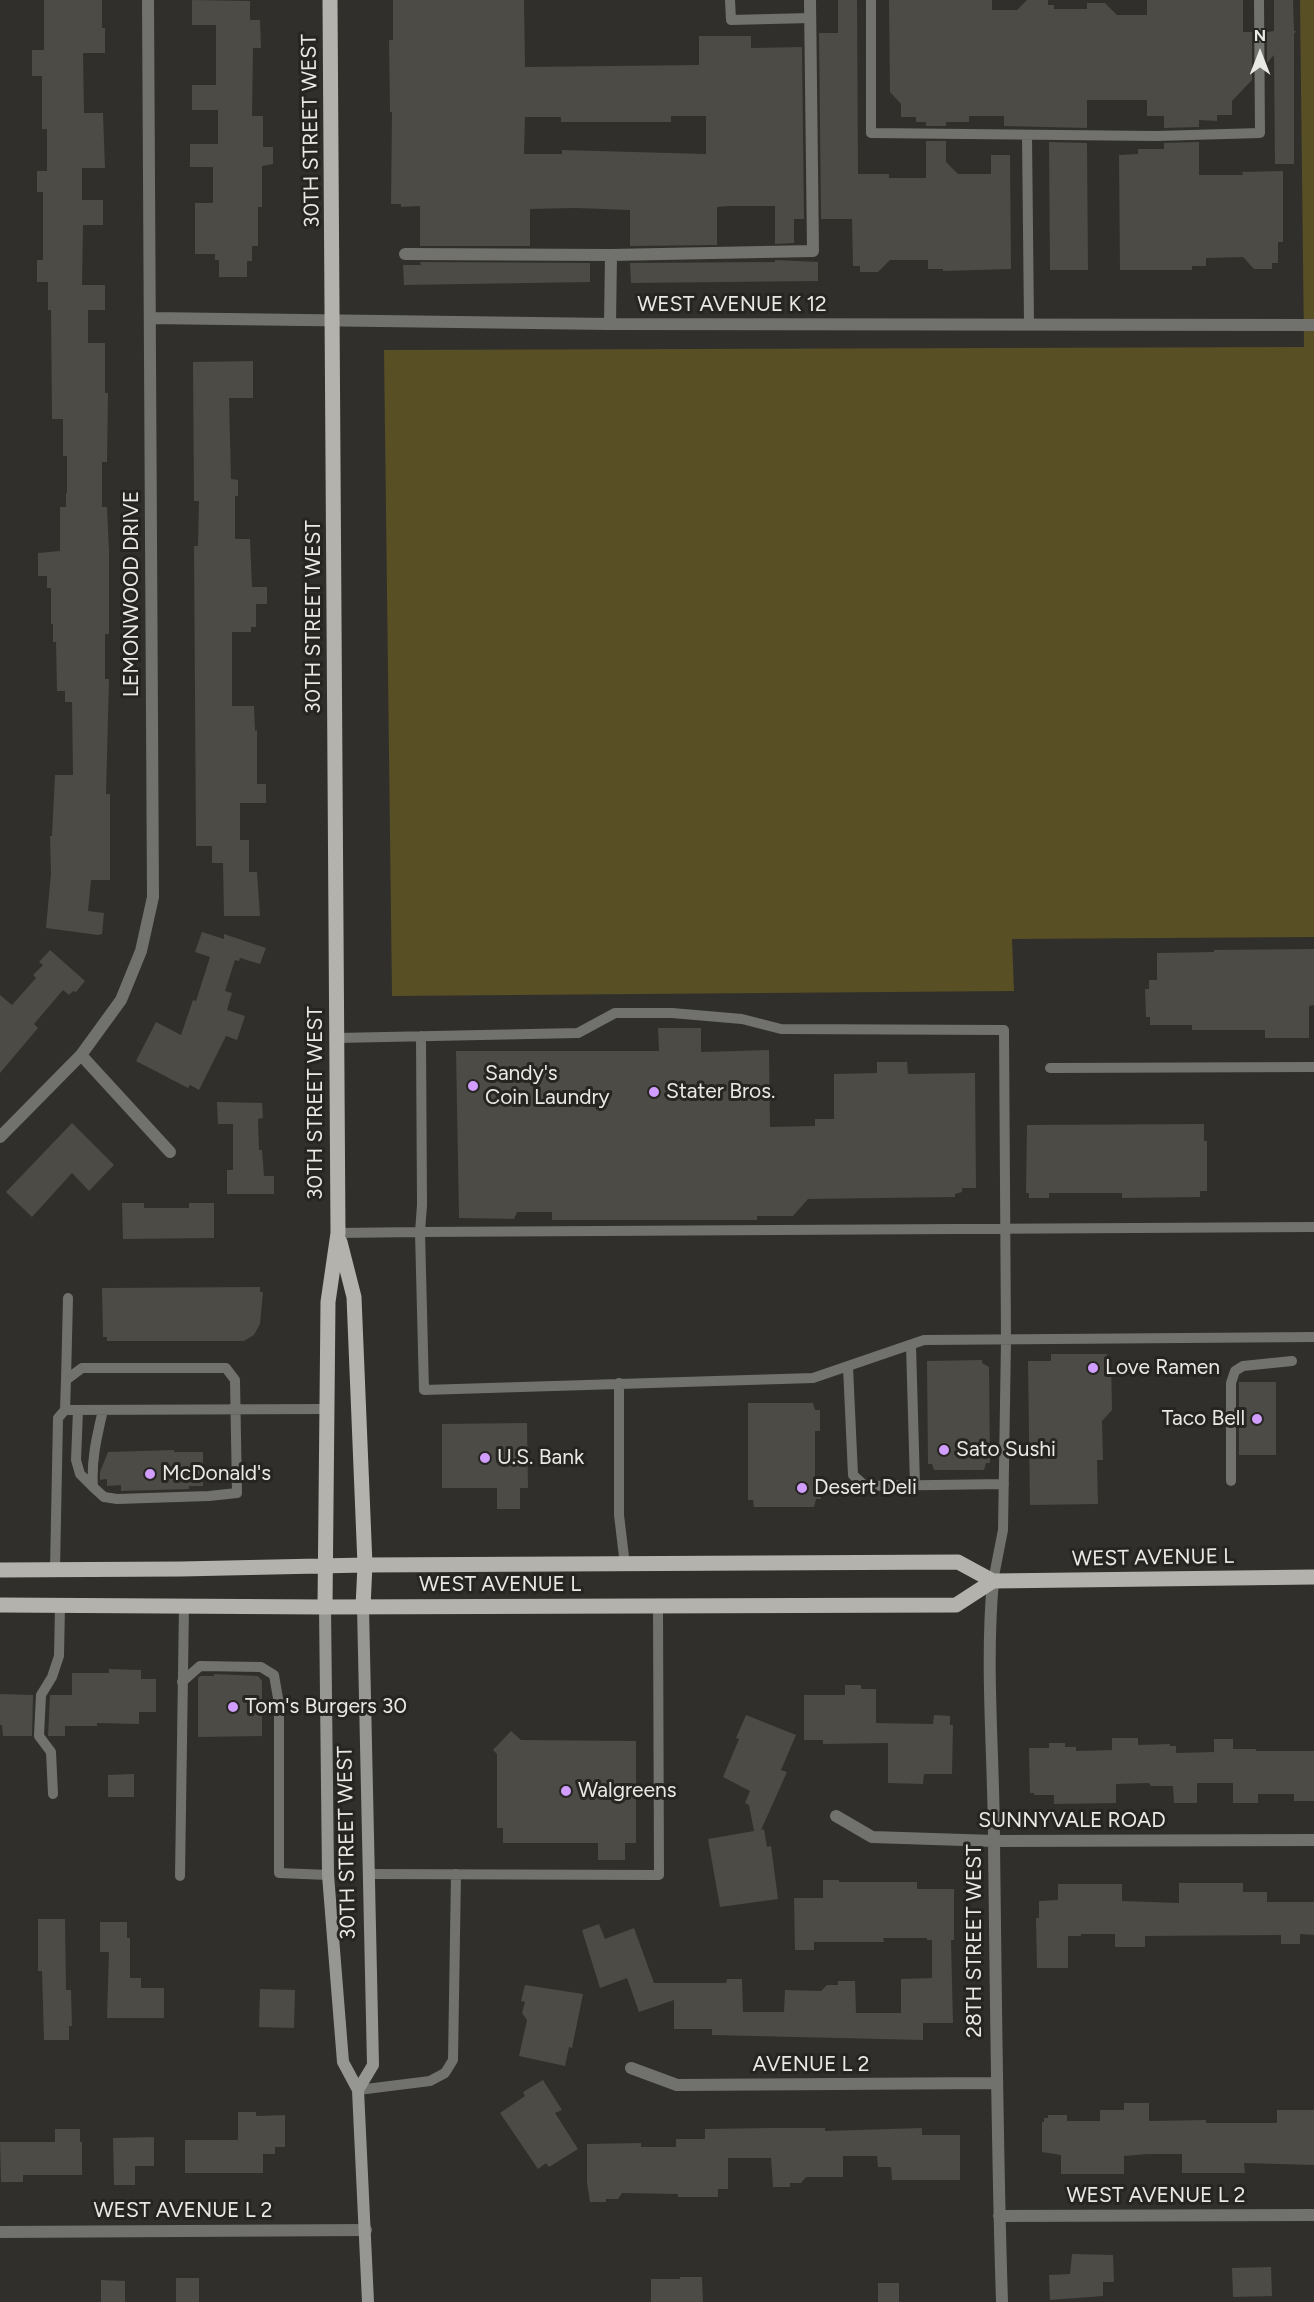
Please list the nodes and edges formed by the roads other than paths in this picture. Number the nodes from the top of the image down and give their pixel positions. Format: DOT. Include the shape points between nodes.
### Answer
graph roads {
  1 [pos="148,0"];
  2 [pos="330,0"];
  3 [pos="730,0"];
  4 [pos="810,0"];
  5 [pos="871,0"];
  6 [pos="1259,0"];
  7 [pos="810,18"];
  8 [pos="1027,135"];
  9 [pos="405,254"];
  10 [pos="611,255"];
  11 [pos="150,318"];
  12 [pos="334,321"];
  13 [pos="610,324"];
  14 [pos="1029,324"];
  15 [pos="1314,325"];
  16 [pos="421,1036"];
  17 [pos="337,1038"];
  18 [pos="81,1055"];
  19 [pos="1314,1067"];
  20 [pos="1050,1068"];
  21 [pos="0,1137"];
  22 [pos="170,1152"];
  23 [pos="1314,1227"];
  24 [pos="1005,1228"];
  25 [pos="420,1232"];
  26 [pos="338,1233"];
  27 [pos="68,1298"];
  28 [pos="1314,1337"];
  29 [pos="1006,1340"];
  30 [pos="912,1345"];
  31 [pos="1292,1361"];
  32 [pos="848,1366"];
  33 [pos="66,1380"];
  34 [pos="619,1383"];
  35 [pos="236,1409"];
  36 [pos="326,1409"];
  37 [pos="65,1410"];
  38 [pos="78,1410"];
  39 [pos="103,1410"];
  40 [pos="1231,1481"];
  41 [pos="1004,1484"];
  42 [pos="915,1485"];
  43 [pos="93,1487"];
  44 [pos="365,1565"];
  45 [pos="625,1565"];
  46 [pos="324,1566"];
  47 [pos="0,1570"];
  48 [pos="55,1570"];
  49 [pos="1314,1576"];
  50 [pos="993,1581"];
  51 [pos="0,1605"];
  52 [pos="658,1605"];
  53 [pos="60,1606"];
  54 [pos="184,1606"];
  55 [pos="325,1607"];
  56 [pos="363,1607"];
  57 [pos="182,1682"];
  58 [pos="53,1794"];
  59 [pos="836,1816"];
  60 [pos="1314,1840"];
  61 [pos="994,1841"];
  62 [pos="369,1874"];
  63 [pos="456,1874"];
  64 [pos="328,1875"];
  65 [pos="180,1876"];
  66 [pos="631,2068"];
  67 [pos="996,2083"];
  68 [pos="358,2090"];
  69 [pos="1314,2215"];
  70 [pos="999,2216"];
  71 [pos="366,2230"];
  72 [pos="0,2232"];
  73 [pos="368,2302"];
  74 [pos="1002,2302"];
  1 -- 11 [label="street, LEMONWOOD DRIVE"];
  2 -- 12 [label="main road, 30TH STREET WEST"];
  3 -- 7 [label="lane" via="730,20"];
  4 -- 7 [label="street"];
  5 -- 8 [label="lane" via="871,133"];
  6 -- 8 [label="lane" via="1260,133"];
  7 -- 10 [label="street" via="813,251"];
  8 -- 14 [label="lane"];
  9 -- 10 [label="street"];
  10 -- 13 [label="street"];
  11 -- 12 [label="street, WEST AVENUE K 12"];
  11 -- 18 [label="street, LEMONWOOD DRIVE" via="153,897 141,951 121,1000"];
  12 -- 13 [label="street, WEST AVENUE K 12"];
  12 -- 17 [label="main road, 30TH STREET WEST"];
  13 -- 14 [label="street, WEST AVENUE K 12"];
  14 -- 15 [label="street, WEST AVENUE K 12"];
  16 -- 17 [label="lane"];
  16 -- 24 [label="lane" via="578,1033 615,1013 672,1012 742,1019 781,1029 1004,1030"];
  16 -- 25 [label="lane"];
  17 -- 26 [label="main road, 30TH STREET WEST"];
  18 -- 21 [label="street, LEMONWOOD DRIVE"];
  18 -- 22 [label="street"];
  19 -- 20 [label="lane"];
  23 -- 24 [label="lane"];
  24 -- 25 [label="lane"];
  24 -- 29 [label="lane"];
  25 -- 26 [label="lane"];
  25 -- 34 [label="lane" via="424,1390"];
  26 -- 36 [label="main road, 30TH STREET WEST" via="327,1302"];
  26 -- 44 [label="main road, 30TH STREET WEST" via="354,1297"];
  27 -- 33 [label="lane"];
  28 -- 29 [label="lane"];
  29 -- 30 [label="lane" via="924,1340"];
  29 -- 41 [label="lane"];
  30 -- 32 [label="lane"];
  30 -- 42 [label="lane"];
  31 -- 40 [label="lane" via="1243,1366 1234,1371"];
  32 -- 34 [label="lane" via="813,1378"];
  32 -- 42 [label="lane" via="853,1475 865,1486"];
  33 -- 35 [label="lane" via="82,1368 226,1368 235,1380"];
  33 -- 37 [label="lane"];
  34 -- 45 [label="lane" via="620,1515"];
  35 -- 36 [label="lane"];
  35 -- 39 [label="lane"];
  35 -- 43 [label="lane" via="237,1493 117,1498 104,1497"];
  36 -- 46 [label="main road, 30TH STREET WEST"];
  37 -- 38 [label="lane"];
  37 -- 48 [label="lane" via="58,1418"];
  38 -- 39 [label="lane"];
  38 -- 43 [label="lane" via="76,1460 80,1474"];
  39 -- 43 [label="lane" via="91,1469"];
  41 -- 42 [label="lane"];
  41 -- 50 [label="lane" via="1003,1530"];
  44 -- 45 [label="main road, WEST AVENUE L"];
  44 -- 46 [label="main road, WEST AVENUE L"];
  44 -- 56 [label="main road, 30TH STREET WEST"];
  45 -- 50 [label="main road, WEST AVENUE L" via="957,1562"];
  46 -- 48 [label="main road, WEST AVENUE L"];
  46 -- 55 [label="main road, 30TH STREET WEST"];
  47 -- 48 [label="main road, WEST AVENUE L"];
  49 -- 50 [label="main road, WEST AVENUE L"];
  50 -- 52 [label="main road, WEST AVENUE L" via="956,1605"];
  50 -- 61 [label="street, 28TH STREET WEST" via="989,1628"];
  51 -- 53 [label="main road, WEST AVENUE L"];
  52 -- 56 [label="main road, WEST AVENUE L"];
  52 -- 63 [label="lane" via="660,1875"];
  53 -- 54 [label="main road, WEST AVENUE L"];
  53 -- 58 [label="lane" via="59,1656 41,1695 39,1736 51,1752"];
  54 -- 55 [label="main road, WEST AVENUE L"];
  54 -- 57 [label="lane"];
  55 -- 56 [label="main road, WEST AVENUE L"];
  55 -- 64 [label="main road, 30TH STREET WEST"];
  56 -- 62 [label="main road, 30TH STREET WEST"];
  57 -- 64 [label="lane" via="200,1666 261,1667 274,1675 279,1704 279,1874"];
  57 -- 65 [label="lane"];
  59 -- 61 [label="street, SUNNYVALE ROAD" via="872,1837"];
  60 -- 61 [label="street, SUNNYVALE ROAD"];
  61 -- 67 [label="street, 28TH STREET WEST"];
  62 -- 63 [label="lane"];
  62 -- 68 [label="main road, 30TH STREET WEST" via="373,2065"];
  63 -- 68 [label="lane" via="453,2060 445,2073 430,2081"];
  64 -- 68 [label="main road, 30TH STREET WEST" via="343,2062"];
  66 -- 67 [label="street, AVENUE L 2" via="677,2085"];
  67 -- 70 [label="street, 28TH STREET WEST"];
  68 -- 71 [label="main road, 30TH STREET WEST"];
  69 -- 70 [label="street, WEST AVENUE L 2"];
  70 -- 74 [label="street, 28TH STREET WEST"];
  71 -- 72 [label="street, WEST AVENUE L 2"];
  71 -- 73 [label="main road, 30TH STREET WEST"];
}
